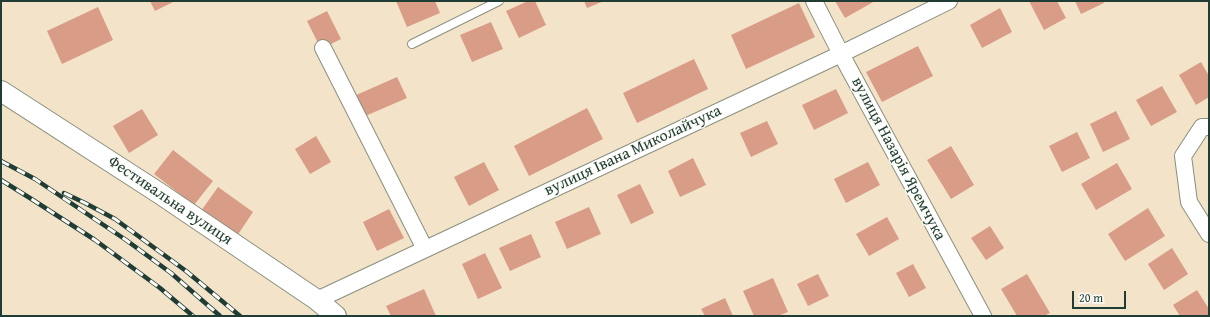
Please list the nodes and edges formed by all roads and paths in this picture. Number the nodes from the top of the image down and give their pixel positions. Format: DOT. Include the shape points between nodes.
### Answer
graph roads {
  1 [pos="499,1"];
  2 [pos="814,1"];
  3 [pos="949,1"];
  4 [pos="412,44"];
  5 [pos="323,48"];
  6 [pos="841,54"];
  7 [pos="1,91"];
  8 [pos="1209,126"];
  9 [pos="1209,234"];
  10 [pos="425,249"];
  11 [pos="317,300"];
  12 [pos="336,316"];
  13 [pos="983,316"];
  1 -- 4 [label="lane"];
  2 -- 6 [label="street, вулиця Назарія Яремчука"];
  3 -- 6 [label="street, вулиця Івана Миколайчука"];
  5 -- 10 [label="street"];
  6 -- 10 [label="street, вулиця Івана Миколайчука"];
  6 -- 13 [label="street, вулиця Назарія Яремчука"];
  7 -- 11 [label="street, Фестивальна вулиця" via="159,192"];
  8 -- 9 [label="street" via="1202,126 1183,156 1189,202"];
  10 -- 11 [label="street, вулиця Івана Миколайчука"];
  11 -- 12 [label="street, Фестивальна вулиця"];
}
